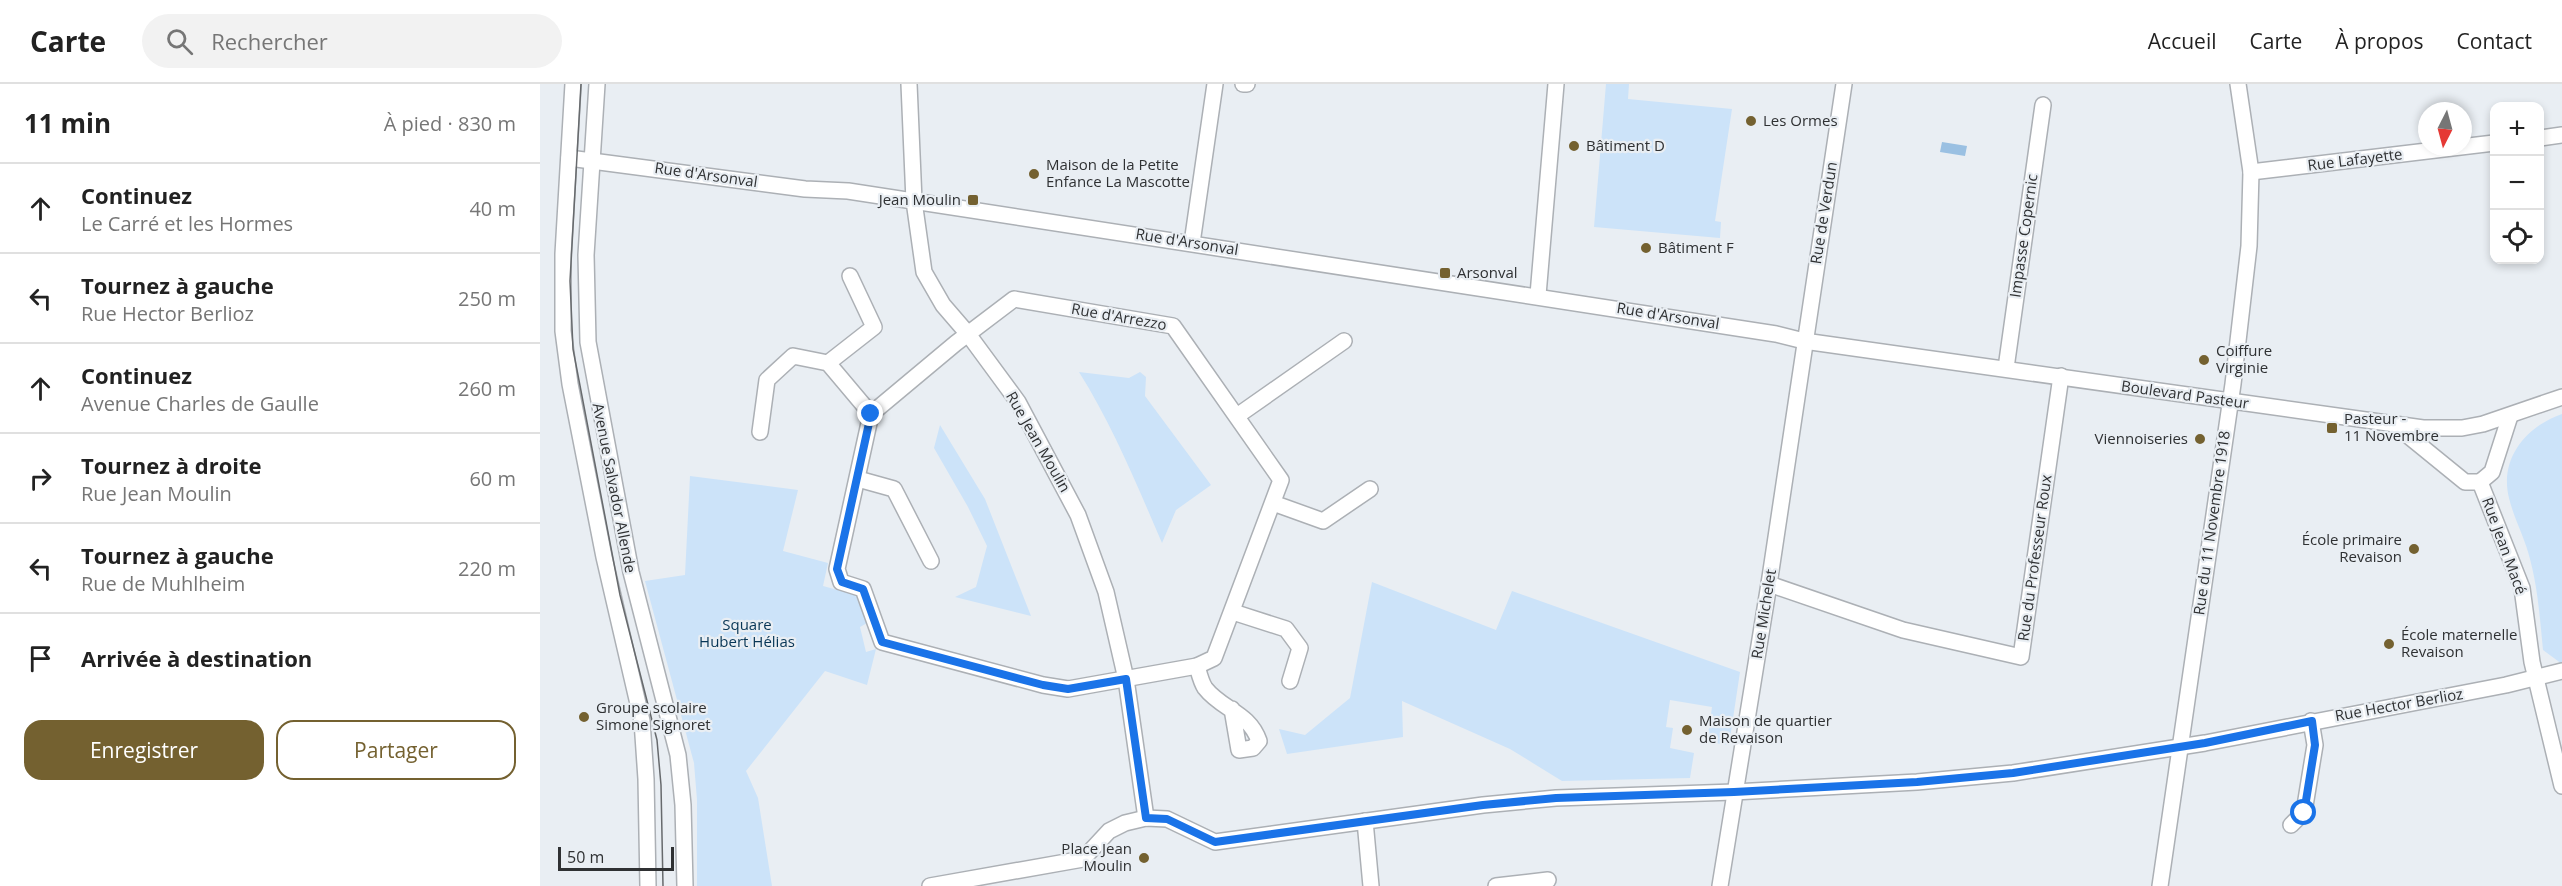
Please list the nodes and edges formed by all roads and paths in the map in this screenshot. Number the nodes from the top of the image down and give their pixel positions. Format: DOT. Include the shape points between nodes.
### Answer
graph roads {
  1 [pos="573,84"];
  2 [pos="597,84"];
  3 [pos="909,84"];
  4 [pos="1215,84"];
  5 [pos="1556,84"];
  6 [pos="1844,84"];
  7 [pos="2238,84"];
  8 [pos="2043,105"];
  9 [pos="2562,135"];
  10 [pos="2544,137"];
  11 [pos="2490,143"];
  12 [pos="569,158"];
  13 [pos="593,159"];
  14 [pos="2251,172"];
  15 [pos="914,201"];
  16 [pos="1191,243"];
  17 [pos="850,276"];
  18 [pos="1538,295"];
  19 [pos="968,334"];
  20 [pos="1344,340"];
  21 [pos="1804,341"];
  22 [pos="828,363"];
  23 [pos="2006,368"];
  24 [pos="2061,376"];
  25 [pos="2562,397"];
  26 [pos="2229,402"];
  27 [pos="871,414"];
  28 [pos="1237,416"];
  29 [pos="2510,416"];
  30 [pos="2395,425"];
  31 [pos="760,432"];
  32 [pos="858,479"];
  33 [pos="2480,482"];
  34 [pos="1370,489"];
  35 [pos="1273,503"];
  36 [pos="931,561"];
  37 [pos="1769,584"];
  38 [pos="1233,612"];
  39 [pos="1197,666"];
  40 [pos="2562,671"];
  41 [pos="2537,677"];
  42 [pos="1126,679"];
  43 [pos="1290,681"];
  44 [pos="1232,709"];
  45 [pos="2312,721"];
  46 [pos="2181,747"];
  47 [pos="2562,786"];
  48 [pos="1734,792"];
  49 [pos="1146,818"];
  50 [pos="1365,821"];
  51 [pos="2291,825"];
  52 [pos="1548,880"];
  53 [pos="1515,885"];
  54 [pos="648,886"];
  55 [pos="685,886"];
  56 [pos="930,886"];
  57 [pos="1371,886"];
  58 [pos="1496,886"];
  59 [pos="1720,886"];
  60 [pos="2160,886"];
  1 -- 12 [label="street, Avenue Salvador Allende"];
  2 -- 13 [label="street, Avenue Salvador Allende"];
  3 -- 15 [label="street, Rue Jean Moulin"];
  4 -- 16 [label="street"];
  5 -- 18 [label="street"];
  6 -- 21 [label="street, Rue de Verdun"];
  7 -- 14 [label="street, Rue du 11 Novembre 1918"];
  8 -- 23 [label="street, Impasse Copernic"];
  9 -- 10 [label="street"];
  11 -- 14 [label="street, Rue Lafayette"];
  12 -- 13 [label="street, Rue d'Arsonval"];
  12 -- 54 [label="street, Avenue Salvador Allende" via="562,307 565,351 604,557 642,721"];
  13 -- 15 [label="street, Rue d'Arsonval"];
  13 -- 55 [label="street, Avenue Salvador Allende" via="585,281 591,362 637,599 678,754"];
  14 -- 26 [label="street, Rue du 11 Novembre 1918" via="2249,246"];
  15 -- 16 [label="street, Rue d'Arsonval"];
  15 -- 19 [label="street, Rue Jean Moulin" via="924,272 943,305"];
  16 -- 18 [label="street, Rue d'Arsonval"];
  17 -- 22 [label="street" via="874,327"];
  18 -- 21 [label="street, Rue d'Arsonval"];
  19 -- 27 [label="street, Rue d'Arrezzo"];
  19 -- 28 [label="street, Rue d'Arrezzo" via="1014,299 1173,326"];
  19 -- 42 [label="street, Rue Jean Moulin" via="1018,402 1078,515 1106,592"];
  20 -- 28 [label="street"];
  21 -- 23 [label="street, Boulevard Pasteur"];
  21 -- 37 [label="street, Rue Michelet"];
  22 -- 27 [label="street"];
  22 -- 31 [label="street" via="793,356 767,380"];
  23 -- 24 [label="street, Boulevard Pasteur"];
  24 -- 26 [label="street, Boulevard Pasteur"];
  24 -- 37 [label="street, Rue du Professeur Roux" via="2021,657 1903,630"];
  25 -- 29 [label="street, Boulevard Pasteur"];
  26 -- 30 [label="street, Boulevard Pasteur"];
  26 -- 46 [label="street, Rue du 11 Novembre 1918"];
  27 -- 32 [label="street"];
  28 -- 35 [label="street, Rue d'Arrezzo" via="1281,480"];
  29 -- 30 [label="street, Boulevard Pasteur" via="2462,428"];
  29 -- 33 [label="street, Rue Jean Macé" via="2492,472"];
  30 -- 33 [label="street, Rue Jean Macé" via="2466,482"];
  32 -- 36 [label="street" via="894,489"];
  32 -- 42 [label="street" via="837,569 842,582 863,589 882,642 1068,689"];
  33 -- 41 [label="street, Rue Jean Macé" via="2523,588"];
  34 -- 35 [label="street" via="1323,521"];
  35 -- 38 [label="street, Rue d'Arrezzo"];
  37 -- 48 [label="street, Rue Michelet"];
  38 -- 39 [label="street, Rue d'Arrezzo" via="1214,658"];
  38 -- 43 [label="street" via="1286,629 1300,648"];
  39 -- 42 [label="street"];
  39 -- 44 [label="street" via="1207,690"];
  40 -- 41 [label="street, Rue Hector Berlioz"];
  41 -- 45 [label="street, Rue Hector Berlioz"];
  41 -- 47 [label="street, Rue Jean Macé"];
  42 -- 49 [label="street, Rue Jean Moulin"];
  45 -- 46 [label="street, Rue Hector Berlioz"];
  45 -- 51 [label="street" via="2315,745 2304,813"];
  46 -- 48 [label="street, Rue Hector Berlioz" via="2013,773"];
  46 -- 60 [label="street, Rue du 11 Novembre 1918"];
  48 -- 50 [label="street, Rue Hector Berlioz" via="1556,798"];
  48 -- 59 [label="street, Rue Michelet"];
  49 -- 50 [label="street, Rue Hector Berlioz" via="1167,819 1215,842"];
  49 -- 56 [label="street" via="1109,831 1083,859"];
  50 -- 57 [label="street"];
  52 -- 53 [label="street"];
  53 -- 58 [label="street"];
}
